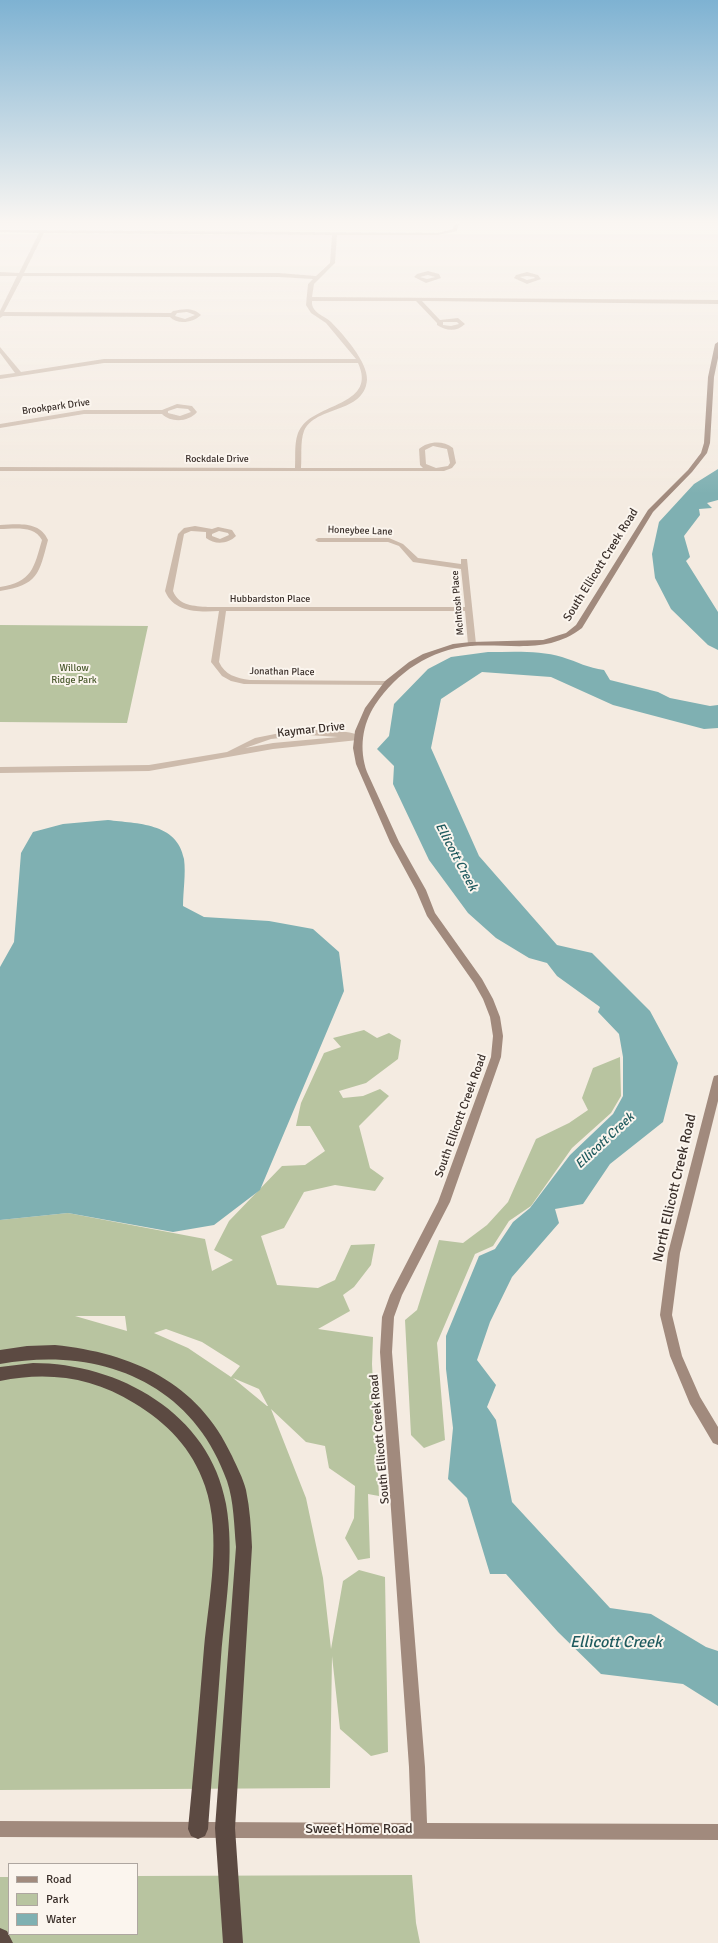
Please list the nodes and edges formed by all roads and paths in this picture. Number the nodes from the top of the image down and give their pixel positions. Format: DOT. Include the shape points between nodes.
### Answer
graph roads {
  1 [pos="316,313"];
  2 [pos="430,313"];
  3 [pos="1,315"];
  4 [pos="172,315"];
  5 [pos="439,322"];
  6 [pos="718,344"];
  7 [pos="0,349"];
  8 [pos="360,361"];
  9 [pos="18,374"];
  10 [pos="0,377"];
  11 [pos="164,412"];
  12 [pos="0,426"];
  13 [pos="0,469"];
  14 [pos="298,470"];
  15 [pos="433,470"];
  16 [pos="0,527"];
  17 [pos="211,531"];
  18 [pos="318,540"];
  19 [pos="465,564"];
  20 [pos="0,589"];
  21 [pos="223,609"];
  22 [pos="469,609"];
  23 [pos="472,644"];
  24 [pos="386,683"];
  25 [pos="358,737"];
  26 [pos="0,770"];
  27 [pos="718,1079"];
  28 [pos="0,1357"];
  29 [pos="0,1374"];
  30 [pos="718,1438"];
  31 [pos="225,1828"];
  32 [pos="0,1829"];
  33 [pos="198,1829"];
  34 [pos="419,1830"];
  35 [pos="718,1832"];
  36 [pos="0,1938"];
  37 [pos="3,1943"];
  38 [pos="233,1943"];
  1 -- 8 [label="street" via="328,322"];
  2 -- 5 [label="street"];
  3 -- 4 [label="street"];
  6 -- 23 [label="street, South Ellicott Creek Road" via="711,377 708,437 704,453 690,471 650,511 579,626 572,634 550,642"];
  7 -- 9 [label="street"];
  8 -- 9 [label="street" via="104,361"];
  8 -- 14 [label="street" via="363,366 363,386 359,395 313,418 303,427"];
  9 -- 10 [label="street"];
  11 -- 12 [label="street, Brookpark Drive" via="84,412"];
  13 -- 14 [label="street, Rockdale Drive"];
  14 -- 15 [label="street, Rockdale Drive"];
  15 -- 15 [label="street, Rockdale Drive" via="423,465 422,449 432,444 450,448 452,465 447,469"];
  16 -- 20 [label="street" via="37,530 46,540 31,579 18,586"];
  17 -- 21 [label="street, Hubbardston Place" via="190,529 182,532 170,595 188,607"];
  18 -- 19 [label="street, Honeybee Lane" via="389,540 401,545 416,560"];
  19 -- 22 [label="street, McIntosh Place"];
  21 -- 22 [label="street, Hubbardston Place"];
  21 -- 24 [label="street, Jonathan Place" via="215,662 217,668 228,677 250,682"];
  22 -- 23 [label="street, McIntosh Place"];
  23 -- 24 [label="street, South Ellicott Creek Road" via="449,648 427,656"];
  24 -- 25 [label="street, South Ellicott Creek Road" via="368,710"];
  25 -- 26 [label="street, Kaymar Drive" via="295,742 149,768"];
  25 -- 34 [label="street, South Ellicott Creek Road" via="361,769 399,851 432,915 486,995 499,1033 496,1057 444,1202 396,1295 388,1323 386,1352"];
  27 -- 30 [label="street, North Ellicott Creek Road" via="674,1252 666,1315 676,1356 695,1400"];
  28 -- 31 [label="highway" via="10,1354 78,1353 104,1358 147,1376 168,1389 204,1422 225,1458 235,1483 241,1509 244,1547"];
  29 -- 33 [label="highway" via="47,1370 67,1372 116,1384 156,1407 173,1422 191,1441 208,1474 218,1503 220,1531"];
  31 -- 33 [label="street, Sweet Home Road"];
  31 -- 34 [label="street, Sweet Home Road"];
  31 -- 38 [label="highway"];
  32 -- 33 [label="street, Sweet Home Road"];
  34 -- 35 [label="street, Sweet Home Road"];
  36 -- 37 [label="highway"];
}
